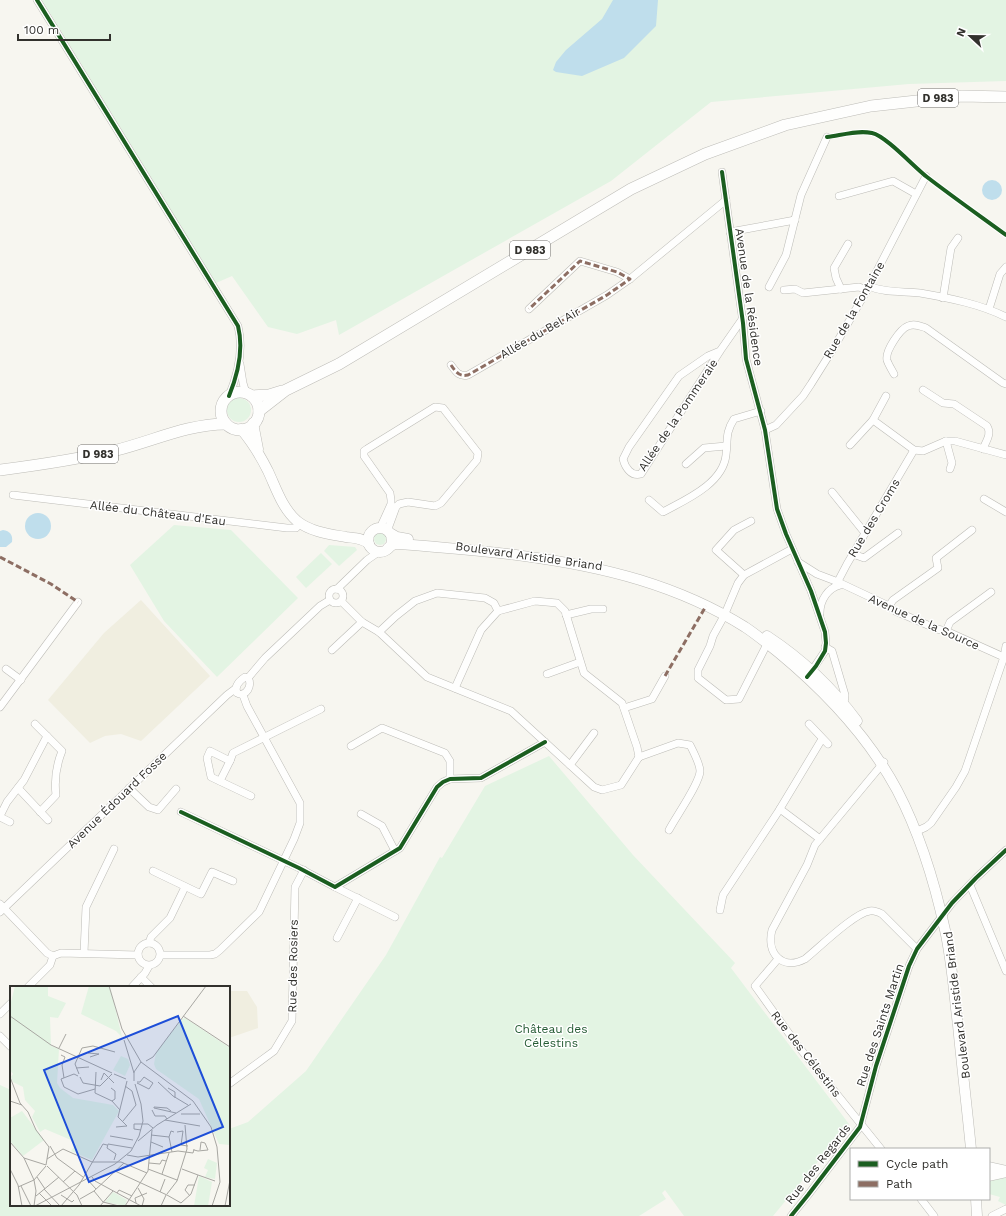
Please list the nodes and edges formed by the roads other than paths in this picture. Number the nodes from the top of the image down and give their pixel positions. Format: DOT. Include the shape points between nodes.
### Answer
graph roads {
  1 [pos="37,0"];
  2 [pos="1006,96"];
  3 [pos="827,137"];
  4 [pos="722,172"];
  5 [pos="926,176"];
  6 [pos="916,194"];
  7 [pos="839,196"];
  8 [pos="726,200"];
  9 [pos="795,220"];
  10 [pos="730,232"];
  11 [pos="958,238"];
  12 [pos="848,244"];
  13 [pos="1006,267"];
  14 [pos="630,279"];
  15 [pos="769,286"];
  16 [pos="868,288"];
  17 [pos="841,289"];
  18 [pos="784,290"];
  19 [pos="943,298"];
  20 [pos="989,308"];
  21 [pos="529,309"];
  22 [pos="1006,317"];
  23 [pos="743,318"];
  24 [pos="720,351"];
  25 [pos="240,360"];
  26 [pos="451,365"];
  27 [pos="894,374"];
  28 [pos="1006,384"];
  29 [pos="286,390"];
  30 [pos="924,390"];
  31 [pos="249,394"];
  32 [pos="229,396"];
  33 [pos="886,396"];
  34 [pos="220,410"];
  35 [pos="259,411"];
  36 [pos="761,412"];
  37 [pos="873,420"];
  38 [pos="253,423"];
  39 [pos="226,424"];
  40 [pos="194,427"];
  41 [pos="241,429"];
  42 [pos="765,430"];
  43 [pos="946,441"];
  44 [pos="850,445"];
  45 [pos="726,446"];
  46 [pos="983,449"];
  47 [pos="914,450"];
  48 [pos="259,453"];
  49 [pos="1006,455"];
  50 [pos="686,464"];
  51 [pos="950,469"];
  52 [pos="0,470"];
  53 [pos="832,492"];
  54 [pos="13,495"];
  55 [pos="984,499"];
  56 [pos="649,500"];
  57 [pos="1006,512"];
  58 [pos="751,521"];
  59 [pos="301,523"];
  60 [pos="972,530"];
  61 [pos="317,531"];
  62 [pos="382,531"];
  63 [pos="865,533"];
  64 [pos="898,533"];
  65 [pos="377,547"];
  66 [pos="792,548"];
  67 [pos="853,554"];
  68 [pos="798,562"];
  69 [pos="817,574"];
  70 [pos="744,575"];
  71 [pos="829,579"];
  72 [pos="835,587"];
  73 [pos="809,588"];
  74 [pos="337,589"];
  75 [pos="991,592"];
  76 [pos="330,600"];
  77 [pos="342,601"];
  78 [pos="78,602"];
  79 [pos="889,606"];
  80 [pos="603,610"];
  81 [pos="498,611"];
  82 [pos="725,614"];
  83 [pos="820,614"];
  84 [pos="566,615"];
  85 [pos="362,622"];
  86 [pos="946,631"];
  87 [pos="379,632"];
  88 [pos="767,644"];
  89 [pos="1006,646"];
  90 [pos="825,647"];
  91 [pos="332,650"];
  92 [pos="1005,658"];
  93 [pos="580,662"];
  94 [pos="6,669"];
  95 [pos="547,674"];
  96 [pos="810,674"];
  97 [pos="665,676"];
  98 [pos="248,678"];
  99 [pos="21,680"];
  100 [pos="455,688"];
  101 [pos="235,690"];
  102 [pos="243,695"];
  103 [pos="844,700"];
  104 [pos="0,707"];
  105 [pos="624,708"];
  106 [pos="321,709"];
  107 [pos="35,724"];
  108 [pos="809,724"];
  109 [pos="594,733"];
  110 [pos="47,736"];
  111 [pos="264,738"];
  112 [pos="545,742"];
  113 [pos="351,746"];
  114 [pos="638,757"];
  115 [pos="230,761"];
  116 [pos="884,763"];
  117 [pos="570,765"];
  118 [pos="450,779"];
  119 [pos="220,781"];
  120 [pos="18,788"];
  121 [pos="130,788"];
  122 [pos="176,789"];
  123 [pos="251,796"];
  124 [pos="780,809"];
  125 [pos="40,812"];
  126 [pos="181,812"];
  127 [pos="362,814"];
  128 [pos="0,817"];
  129 [pos="48,820"];
  130 [pos="10,822"];
  131 [pos="669,830"];
  132 [pos="917,832"];
  133 [pos="820,839"];
  134 [pos="114,849"];
  135 [pos="1006,850"];
  136 [pos="395,851"];
  137 [pos="283,861"];
  138 [pos="304,870"];
  139 [pos="153,871"];
  140 [pos="233,881"];
  141 [pos="970,885"];
  142 [pos="185,887"];
  143 [pos="335,887"];
  144 [pos="358,898"];
  145 [pos="2,908"];
  146 [pos="720,910"];
  147 [pos="944,914"];
  148 [pos="395,917"];
  149 [pos="337,938"];
  150 [pos="149,943"];
  151 [pos="917,949"];
  152 [pos="84,953"];
  153 [pos="138,954"];
  154 [pos="160,955"];
  155 [pos="53,956"];
  156 [pos="778,959"];
  157 [pos="149,966"];
  158 [pos="1006,971"];
  159 [pos="141,977"];
  160 [pos="29,986"];
  161 [pos="133,986"];
  162 [pos="150,986"];
  163 [pos="10,1004"];
  164 [pos="0,1014"];
  165 [pos="0,1036"];
  166 [pos="10,1046"];
  167 [pos="230,1083"];
  168 [pos="861,1124"];
  169 [pos="880,1148"];
  170 [pos="971,1148"];
  171 [pos="990,1171"];
  172 [pos="1006,1171"];
  173 [pos="922,1200"];
  174 [pos="976,1200"];
  175 [pos="1006,1209"];
  176 [pos="791,1216"];
  177 [pos="934,1216"];
  178 [pos="978,1216"];
  179 [pos="992,1216"];
  1 -- 25 [label="street" via="238,326"];
  2 -- 29 [label="main road, D 983" via="962,96 871,106 785,125 705,154 631,189 339,364"];
  3 -- 9 [label="street" via="801,195"];
  4 -- 8 [label="street, Avenue de la Résidence"];
  5 -- 6 [label="street, Rue de la Fontaine"];
  6 -- 7 [label="street" via="893,181"];
  6 -- 16 [label="street, Rue de la Fontaine"];
  8 -- 10 [label="street, Avenue de la Résidence"];
  8 -- 14 [label="street"];
  9 -- 10 [label="street"];
  9 -- 15 [label="street" via="786,255"];
  10 -- 23 [label="street, Avenue de la Résidence"];
  11 -- 19 [label="street" via="951,248"];
  12 -- 17 [label="street" via="834,268"];
  13 -- 20 [label="street" via="1000,274"];
  14 -- 21 [label="street" via="580,260"];
  14 -- 26 [label="street, Allée du Bel Air" via="468,375 459,375"];
  16 -- 17 [label="street"];
  16 -- 19 [label="street"];
  16 -- 42 [label="street, Rue de la Fontaine" via="803,396 776,425"];
  17 -- 18 [label="street" via="803,293 795,289"];
  19 -- 20 [label="street"];
  20 -- 22 [label="street"];
  23 -- 24 [label="street, Allée de la Pommeraie"];
  23 -- 36 [label="street, Avenue de la Résidence" via="746,359"];
  24 -- 24 [label="street, Allée de la Pommeraie" via="679,376 629,447 623,459 631,472 641,474"];
  25 -- 31 [label="street" via="243,384"];
  25 -- 32 [label="street"];
  27 -- 28 [label="street" via="887,359 889,348 901,331 908,325 916,324 926,328"];
  29 -- 31 [label="main road, D 983" via="269,395"];
  29 -- 35 [label="main road, D 983"];
  30 -- 46 [label="street" via="943,403 954,404 987,426 989,434"];
  31 -- 32 [label="main road" via="240,391"];
  31 -- 35 [label="main road" via="255,400"];
  32 -- 34 [label="main road"];
  33 -- 37 [label="street"];
  34 -- 39 [label="main road"];
  34 -- 40 [label="main road, D 983"];
  35 -- 38 [label="main road"];
  36 -- 42 [label="street, Avenue de la Résidence"];
  36 -- 45 [label="street" via="734,419 728,428"];
  37 -- 44 [label="street"];
  37 -- 47 [label="street"];
  38 -- 41 [label="main road" via="248,428"];
  38 -- 48 [label="main road, Boulevard Aristide Briand"];
  39 -- 40 [label="main road, D 983"];
  39 -- 41 [label="main road" via="231,428"];
  40 -- 52 [label="main road, D 983" via="117,450"];
  41 -- 48 [label="main road, Boulevard Aristide Briand"];
  42 -- 66 [label="street, Avenue de la Résidence" via="777,509"];
  43 -- 46 [label="street"];
  43 -- 47 [label="street" via="923,451"];
  43 -- 51 [label="street" via="952,463"];
  45 -- 50 [label="street" via="704,448"];
  45 -- 56 [label="street" via="726,456 717,475 701,491 663,512"];
  46 -- 49 [label="street"];
  47 -- 63 [label="street, Rue des Croms"];
  48 -- 59 [label="main road, Boulevard Aristide Briand" via="284,506"];
  53 -- 63 [label="street"];
  54 -- 59 [label="street, Allée du Château d'Eau" via="287,528 296,528"];
  55 -- 57 [label="street"];
  58 -- 70 [label="street" via="734,530 716,550"];
  59 -- 61 [label="main road, Boulevard Aristide Briand"];
  60 -- 79 [label="street" via="936,558 938,568"];
  61 -- 62 [label="main road, Boulevard Aristide Briand" via="365,534"];
  61 -- 65 [label="main road, Boulevard Aristide Briand" via="364,540"];
  62 -- 62 [label="street" via="389,526 396,507 403,502 435,506 441,504 477,460 478,453 443,408 435,407 364,451 364,456 390,493 391,500"];
  62 -- 65 [label="main road" via="369,538"];
  62 -- 65 [label="main road" via="392,541"];
  62 -- 82 [label="main road, Boulevard Aristide Briand" via="400,538 550,557 611,568 666,586"];
  63 -- 67 [label="street, Rue des Croms"];
  64 -- 67 [label="street" via="864,558"];
  65 -- 74 [label="street"];
  65 -- 82 [label="main road, Boulevard Aristide Briand" via="396,544 424,546 536,558 585,567 655,585"];
  66 -- 68 [label="street, Avenue de la Résidence"];
  66 -- 70 [label="street"];
  67 -- 72 [label="street, Rue des Croms"];
  68 -- 69 [label="street"];
  68 -- 73 [label="street, Avenue de la Résidence"];
  69 -- 71 [label="street, Avenue de la Source"];
  69 -- 73 [label="street" via="812,573 809,576"];
  70 -- 82 [label="street"];
  71 -- 72 [label="street, Avenue de la Source"];
  71 -- 72 [label="street"];
  72 -- 73 [label="street, Avenue de la Source" via="819,595 814,594"];
  72 -- 79 [label="street, Avenue de la Source"];
  72 -- 83 [label="street" via="821,603"];
  73 -- 83 [label="street, Avenue de la Résidence"];
  74 -- 76 [label="street" via="329,595"];
  74 -- 77 [label="street" via="342,593"];
  75 -- 86 [label="street" via="950,622"];
  76 -- 77 [label="street" via="335,604"];
  76 -- 98 [label="street" via="281,642 254,668"];
  77 -- 85 [label="street"];
  78 -- 99 [label="street"];
  79 -- 86 [label="street, Avenue de la Source" via="936,629"];
  80 -- 84 [label="street" via="591,608"];
  81 -- 84 [label="street" via="535,600 557,604"];
  81 -- 87 [label="street" via="494,603 485,598 437,593 415,601"];
  81 -- 100 [label="street" via="481,630"];
  82 -- 88 [label="main road, Boulevard Aristide Briand"];
  82 -- 88 [label="street" via="698,670 698,678 726,700 739,699"];
  82 -- 96 [label="main road, Boulevard Aristide Briand" via="746,623 784,648"];
  83 -- 90 [label="street, Avenue de la Résidence" via="825,632"];
  84 -- 93 [label="street"];
  85 -- 87 [label="street"];
  85 -- 91 [label="street"];
  86 -- 92 [label="street, Avenue de la Source"];
  87 -- 100 [label="street" via="427,677"];
  88 -- 96 [label="main road, Boulevard Aristide Briand"];
  89 -- 92 [label="street"];
  90 -- 96 [label="street, Avenue de la Résidence" via="823,655"];
  90 -- 103 [label="street" via="832,651"];
  92 -- 132 [label="street" via="961,778 931,823"];
  93 -- 95 [label="street"];
  93 -- 105 [label="street" via="584,673"];
  94 -- 99 [label="street"];
  96 -- 103 [label="main road, Boulevard Aristide Briand"];
  96 -- 116 [label="main road, Boulevard Aristide Briand"];
  97 -- 105 [label="street" via="652,699"];
  98 -- 101 [label="street" via="241,680"];
  98 -- 102 [label="street" via="250,684"];
  99 -- 104 [label="street"];
  100 -- 112 [label="street" via="510,711"];
  101 -- 102 [label="street"];
  101 -- 121 [label="street, Avenue Édouard Fosse" via="226,695"];
  102 -- 111 [label="street"];
  103 -- 116 [label="main road, Boulevard Aristide Briand"];
  105 -- 114 [label="street"];
  106 -- 111 [label="street"];
  107 -- 110 [label="street"];
  108 -- 124 [label="street" via="825,741"];
  109 -- 117 [label="street"];
  110 -- 120 [label="street"];
  110 -- 125 [label="street" via="62,751 56,770 56,795"];
  111 -- 115 [label="street" via="233,753"];
  111 -- 137 [label="street" via="300,803 299,827"];
  112 -- 117 [label="street"];
  112 -- 118 [label="street" via="481,778"];
  113 -- 118 [label="street" via="382,728 445,753 450,761"];
  114 -- 117 [label="street" via="621,784 602,790 594,787"];
  114 -- 131 [label="street" via="678,743 690,745 694,751 700,771"];
  115 -- 119 [label="street"];
  115 -- 119 [label="street" via="210,751 207,758 211,777"];
  116 -- 132 [label="main road, Boulevard Aristide Briand"];
  116 -- 133 [label="street"];
  118 -- 136 [label="street" via="437,787 400,848"];
  119 -- 123 [label="street"];
  120 -- 125 [label="street"];
  120 -- 128 [label="street"];
  121 -- 122 [label="street" via="149,807 158,810"];
  121 -- 145 [label="street, Avenue Édouard Fosse"];
  124 -- 133 [label="street"];
  124 -- 146 [label="street" via="723,895"];
  125 -- 129 [label="street"];
  126 -- 137 [label="street"];
  127 -- 136 [label="street" via="382,826"];
  128 -- 130 [label="street"];
  132 -- 147 [label="main road, Boulevard Aristide Briand"];
  133 -- 156 [label="street" via="772,930 770,947"];
  134 -- 152 [label="street" via="86,907"];
  135 -- 141 [label="street, Rue des Saints Martin"];
  136 -- 143 [label="street"];
  137 -- 138 [label="street"];
  137 -- 154 [label="street" via="259,912 215,954"];
  138 -- 143 [label="street"];
  138 -- 167 [label="street, Rue des Rosiers" via="296,887 292,1021 274,1051"];
  139 -- 142 [label="street"];
  140 -- 142 [label="street" via="212,872 201,894"];
  141 -- 147 [label="street, Rue des Saints Martin"];
  141 -- 158 [label="street"];
  142 -- 150 [label="street" via="170,918 151,937"];
  143 -- 144 [label="street"];
  144 -- 148 [label="street"];
  144 -- 149 [label="street"];
  145 -- 155 [label="street"];
  147 -- 151 [label="street, Rue des Saints Martin"];
  147 -- 170 [label="main road, Boulevard Aristide Briand"];
  150 -- 153 [label="street" via="140,948"];
  150 -- 154 [label="street" via="156,945"];
  151 -- 156 [label="street" via="875,910 868,911 839,930 805,959 794,963"];
  151 -- 168 [label="street, Rue des Saints Martin" via="876,1066"];
  152 -- 153 [label="street"];
  152 -- 155 [label="street" via="61,953"];
  153 -- 157 [label="street" via="143,964"];
  154 -- 157 [label="street" via="158,961"];
  155 -- 160 [label="street" via="50,965"];
  156 -- 168 [label="street, Rue des Célestins" via="755,986 798,1046"];
  157 -- 159 [label="street"];
  159 -- 161 [label="street"];
  159 -- 162 [label="street"];
  163 -- 164 [label="street"];
  165 -- 166 [label="street"];
  168 -- 169 [label="street, Rue des Célestins"];
  168 -- 176 [label="street, Rue des Regards"];
  171 -- 172 [label="main road"];
  173 -- 177 [label="street"];
  174 -- 178 [label="main road"];
  175 -- 179 [label="street"];
}
